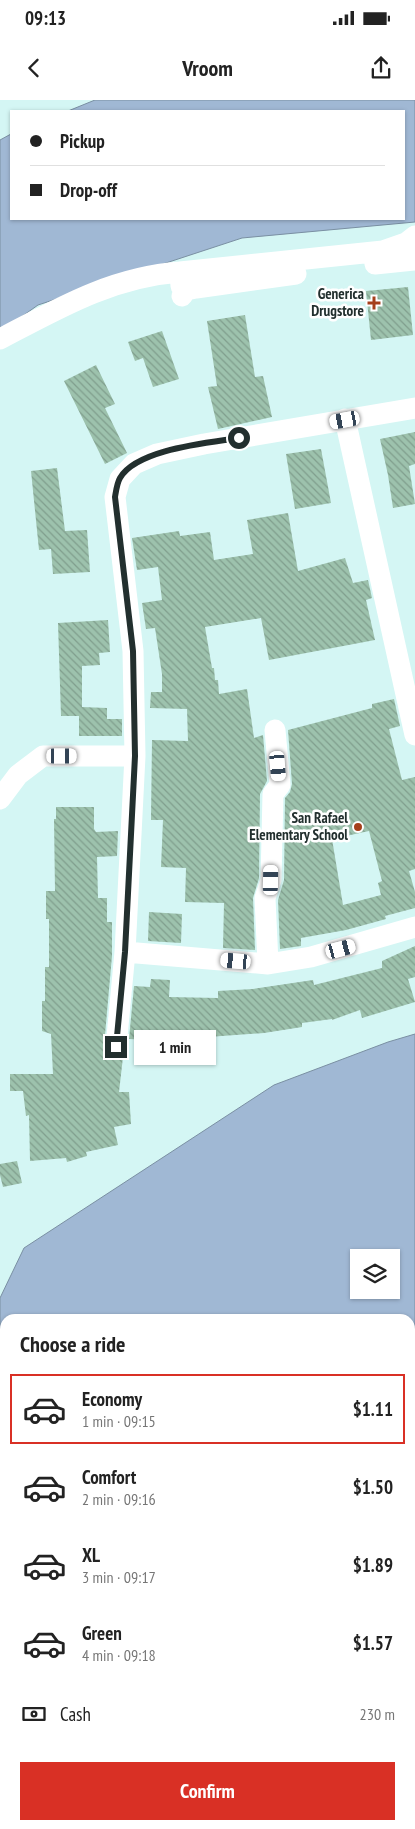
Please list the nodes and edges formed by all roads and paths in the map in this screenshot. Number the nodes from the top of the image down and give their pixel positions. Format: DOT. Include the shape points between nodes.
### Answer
graph roads {
  1 [pos="415,236"];
  2 [pos="415,260"];
  3 [pos="180,272"];
  4 [pos="0,339"];
  5 [pos="415,408"];
  6 [pos="345,420"];
  7 [pos="275,730"];
  8 [pos="415,735"];
  9 [pos="135,756"];
  10 [pos="0,799"];
  11 [pos="415,927"];
  12 [pos="125,952"];
  13 [pos="268,964"];
  14 [pos="116,1047"];
  1 -- 3 [label="street" via="406,243 383,251"];
  2 -- 3 [label="street" via="196,288 186,290 182,296"];
  3 -- 4 [label="street" via="109,285"];
  5 -- 6 [label="street"];
  6 -- 8 [label="street"];
  6 -- 9 [label="street" via="157,454 134,464 120,479 115,497 133,651"];
  7 -- 13 [label="street" via="280,785 273,794 271,880 265,898"];
  9 -- 10 [label="street" via="43,756 18,774"];
  9 -- 12 [label="street"];
  11 -- 13 [label="street" via="311,957"];
  12 -- 13 [label="street"];
  12 -- 14 [label="street"];
}
